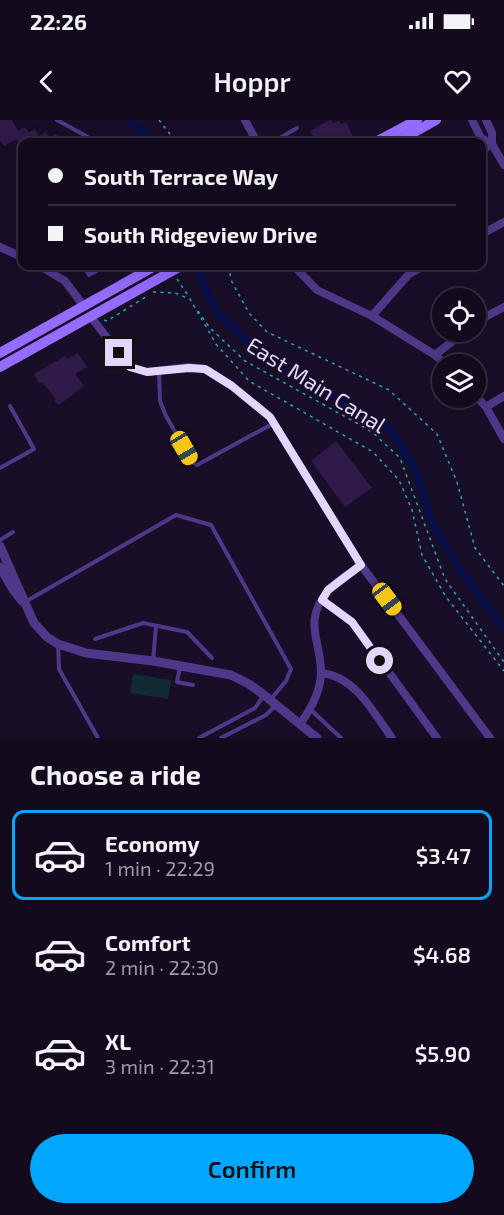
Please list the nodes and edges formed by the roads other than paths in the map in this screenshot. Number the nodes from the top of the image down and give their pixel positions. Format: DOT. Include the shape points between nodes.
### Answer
graph roads {
  1 [pos="57,120"];
  2 [pos="245,120"];
  3 [pos="417,120"];
  4 [pos="472,120"];
  5 [pos="486,120"];
  6 [pos="431,121"];
  7 [pos="297,128"];
  8 [pos="90,138"];
  9 [pos="255,138"];
  10 [pos="280,138"];
  11 [pos="383,138"];
  12 [pos="403,138"];
  13 [pos="482,138"];
  14 [pos="486,140"];
  15 [pos="492,144"];
  16 [pos="486,148"];
  17 [pos="504,165"];
  18 [pos="504,222"];
  19 [pos="486,232"];
  20 [pos="0,247"];
  21 [pos="18,255"];
  22 [pos="46,270"];
  23 [pos="86,270"];
  24 [pos="98,270"];
  25 [pos="148,270"];
  26 [pos="174,270"];
  27 [pos="298,270"];
  28 [pos="416,270"];
  29 [pos="83,305"];
  30 [pos="504,307"];
  31 [pos="90,316"];
  32 [pos="372,316"];
  33 [pos="486,317"];
  34 [pos="451,342"];
  35 [pos="0,353"];
  36 [pos="433,354"];
  37 [pos="436,354"];
  38 [pos="0,367"];
  39 [pos="159,371"];
  40 [pos="504,396"];
  41 [pos="10,406"];
  42 [pos="486,407"];
  43 [pos="274,423"];
  44 [pos="504,440"];
  45 [pos="0,468"];
  46 [pos="14,532"];
  47 [pos="0,540"];
  48 [pos="0,546"];
  49 [pos="361,565"];
  50 [pos="0,567"];
  51 [pos="322,600"];
  52 [pos="24,603"];
  53 [pos="156,626"];
  54 [pos="94,639"];
  55 [pos="58,644"];
  56 [pos="212,658"];
  57 [pos="153,661"];
  58 [pos="180,666"];
  59 [pos="321,673"];
  60 [pos="193,685"];
  61 [pos="270,700"];
  62 [pos="310,709"];
  63 [pos="300,724"];
  64 [pos="98,738"];
  65 [pos="199,738"];
  66 [pos="221,738"];
  67 [pos="317,738"];
  68 [pos="341,738"];
  69 [pos="392,738"];
  70 [pos="437,738"];
  71 [pos="490,738"];
  1 -- 8 [label="lane"];
  2 -- 9 [label="street"];
  3 -- 11 [label="main road"];
  4 -- 13 [label="street"];
  5 -- 15 [label="street"];
  6 -- 12 [label="main road"];
  7 -- 10 [label="lane"];
  14 -- 15 [label="street"];
  15 -- 16 [label="street"];
  15 -- 17 [label="street"];
  18 -- 19 [label="street"];
  20 -- 21 [label="street"];
  22 -- 29 [label="street" via="64,281"];
  23 -- 24 [label="lane" via="89,275"];
  25 -- 29 [label="main road"];
  26 -- 31 [label="main road"];
  27 -- 32 [label="street" via="317,290"];
  28 -- 32 [label="street" via="408,274"];
  29 -- 31 [label="street"];
  29 -- 35 [label="main road"];
  30 -- 33 [label="street"];
  31 -- 38 [label="main road"];
  31 -- 39 [label="street" via="130,367"];
  32 -- 36 [label="street"];
  34 -- 37 [label="street"];
  39 -- 43 [label="street" via="205,369 232,386"];
  39 -- 43 [label="lane" via="160,401 193,464"];
  40 -- 42 [label="street"];
  41 -- 45 [label="lane" via="34,449"];
  42 -- 44 [label="street"];
  43 -- 49 [label="street"];
  46 -- 47 [label="lane"];
  48 -- 52 [label="street"];
  49 -- 51 [label="street" via="328,590"];
  49 -- 71 [label="street"];
  50 -- 52 [label="street"];
  51 -- 59 [label="street" via="313,629"];
  51 -- 70 [label="street" via="352,622"];
  52 -- 55 [label="street" via="34,622"];
  52 -- 61 [label="lane" via="177,515 211,525 291,669"];
  53 -- 54 [label="lane" via="143,623"];
  53 -- 56 [label="lane" via="187,632"];
  53 -- 57 [label="lane"];
  55 -- 57 [label="street" via="86,653"];
  55 -- 64 [label="lane" via="59,669"];
  57 -- 58 [label="street"];
  58 -- 60 [label="lane" via="177,682"];
  58 -- 61 [label="street" via="231,675"];
  59 -- 62 [label="street"];
  59 -- 69 [label="street" via="347,682"];
  61 -- 63 [label="street"];
  61 -- 65 [label="lane"];
  61 -- 66 [label="lane" via="267,714"];
  62 -- 63 [label="street"];
  62 -- 68 [label="lane"];
  63 -- 67 [label="street"];
}
